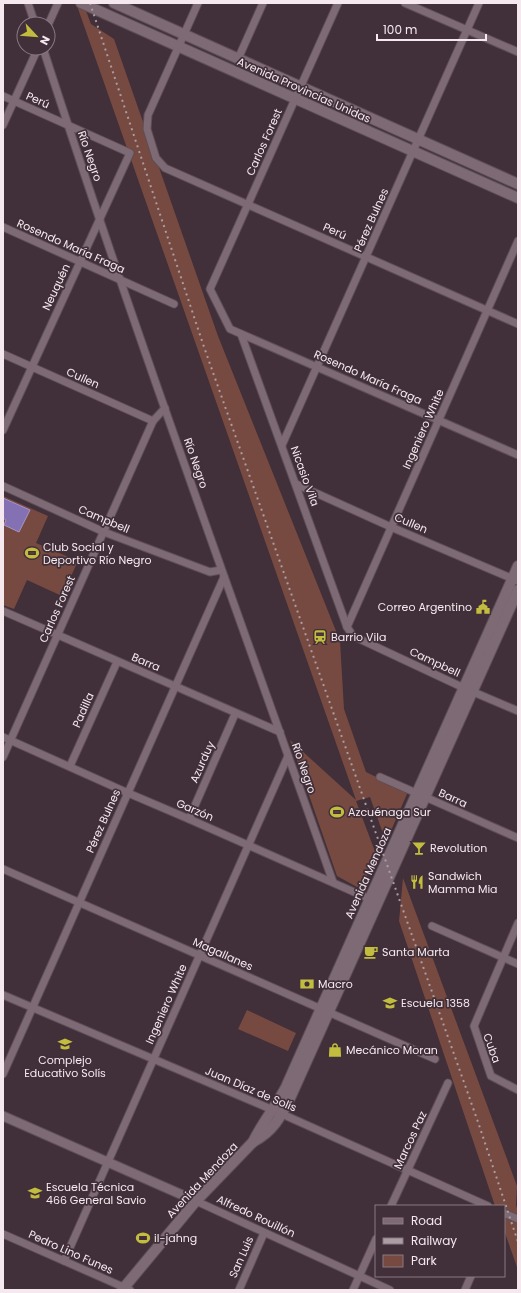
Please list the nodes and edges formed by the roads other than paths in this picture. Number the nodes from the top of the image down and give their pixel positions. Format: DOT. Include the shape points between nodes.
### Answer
graph roads {
  1 [pos="28,3"];
  2 [pos="58,3"];
  3 [pos="81,3"];
  4 [pos="198,3"];
  5 [pos="263,3"];
  6 [pos="338,3"];
  7 [pos="405,3"];
  8 [pos="479,3"];
  9 [pos="121,4"];
  10 [pos="32,16"];
  11 [pos="52,16"];
  12 [pos="468,30"];
  13 [pos="184,34"];
  14 [pos="178,46"];
  15 [pos="518,52"];
  16 [pos="34,56"];
  17 [pos="46,56"];
  18 [pos="238,59"];
  19 [pos="301,87"];
  20 [pos="3,96"];
  21 [pos="295,99"];
  22 [pos="14,101"];
  23 [pos="68,125"];
  24 [pos="3,126"];
  25 [pos="419,140"];
  26 [pos="413,152"];
  27 [pos="130,153"];
  28 [pos="518,184"];
  29 [pos="518,198"];
  30 [pos="248,205"];
  31 [pos="100,217"];
  32 [pos="3,227"];
  33 [pos="518,241"];
  34 [pos="366,257"];
  35 [pos="80,262"];
  36 [pos="121,280"];
  37 [pos="174,304"];
  38 [pos="487,310"];
  39 [pos="518,324"];
  40 [pos="230,329"];
  41 [pos="241,334"];
  42 [pos="3,354"];
  43 [pos="32,367"];
  44 [pos="318,367"];
  45 [pos="165,408"];
  46 [pos="438,420"];
  47 [pos="153,422"];
  48 [pos="3,430"];
  49 [pos="282,445"];
  50 [pos="518,456"];
  51 [pos="296,484"];
  52 [pos="3,486"];
  53 [pos="391,527"];
  54 [pos="104,532"];
  55 [pos="518,566"];
  56 [pos="222,574"];
  57 [pos="515,580"];
  58 [pos="518,590"];
  59 [pos="3,611"];
  60 [pos="347,627"];
  61 [pos="58,635"];
  62 [pos="117,662"];
  63 [pos="175,686"];
  64 [pos="468,690"];
  65 [pos="518,712"];
  66 [pos="235,714"];
  67 [pos="280,732"];
  68 [pos="3,737"];
  69 [pos="10,740"];
  70 [pos="288,756"];
  71 [pos="3,757"];
  72 [pos="70,766"];
  73 [pos="380,777"];
  74 [pos="128,793"];
  75 [pos="421,795"];
  76 [pos="189,819"];
  77 [pos="518,838"];
  78 [pos="249,845"];
  79 [pos="3,869"];
  80 [pos="333,882"];
  81 [pos="374,900"];
  82 [pos="80,902"];
  83 [pos="518,923"];
  84 [pos="432,926"];
  85 [pos="200,956"];
  86 [pos="503,958"];
  87 [pos="518,964"];
  88 [pos="3,995"];
  89 [pos="32,1008"];
  90 [pos="324,1011"];
  91 [pos="153,1059"];
  92 [pos="435,1060"];
  93 [pos="3,1074"];
  94 [pos="448,1083"];
  95 [pos="518,1090"];
  96 [pos="277,1112"];
  97 [pos="3,1116"];
  98 [pos="108,1162"];
  99 [pos="408,1170"];
  100 [pos="196,1201"];
  101 [pos="391,1205"];
  102 [pos="486,1205"];
  103 [pos="505,1213"];
  104 [pos="518,1219"];
  105 [pos="264,1233"];
  106 [pos="4,1235"];
  107 [pos="375,1241"];
  108 [pos="64,1261"];
  109 [pos="359,1276"];
  110 [pos="471,1277"];
  111 [pos="126,1289"];
  112 [pos="239,1290"];
  113 [pos="353,1290"];
  114 [pos="390,1290"];
  115 [pos="465,1290"];
  1 -- 10 [label="street"];
  2 -- 11 [label="street"];
  3 -- 14 [label="main road, Avenida Provincias Unidas"];
  4 -- 13 [label="street"];
  5 -- 18 [label="street"];
  6 -- 19 [label="street, Carlos Forest"];
  7 -- 12 [label="street"];
  8 -- 12 [label="street, Pérez Bulnes"];
  9 -- 13 [label="main road, Avenida Provincias Unidas"];
  12 -- 15 [label="street"];
  12 -- 25 [label="street, Pérez Bulnes"];
  13 -- 14 [label="street"];
  13 -- 18 [label="main road, Avenida Provincias Unidas"];
  14 -- 21 [label="main road, Avenida Provincias Unidas"];
  14 -- 30 [label="street, Perú" via="148,115 147,129 156,158 164,168"];
  16 -- 22 [label="street"];
  17 -- 23 [label="street, Río Negro"];
  18 -- 19 [label="main road, Avenida Provincias Unidas"];
  19 -- 21 [label="street, Carlos Forest"];
  19 -- 25 [label="main road, Avenida Provincias Unidas"];
  20 -- 22 [label="street, Perú"];
  21 -- 26 [label="main road, Avenida Provincias Unidas"];
  21 -- 30 [label="street, Carlos Forest"];
  22 -- 23 [label="street, Perú"];
  22 -- 24 [label="street"];
  23 -- 27 [label="street, Perú"];
  23 -- 31 [label="street, Río Negro"];
  25 -- 26 [label="street, Pérez Bulnes"];
  25 -- 28 [label="main road, Avenida Provincias Unidas"];
  26 -- 29 [label="main road, Avenida Provincias Unidas"];
  26 -- 34 [label="street, Pérez Bulnes"];
  27 -- 31 [label="street, Neuquén"];
  30 -- 34 [label="street, Perú"];
  30 -- 40 [label="street, Carlos Forest" via="210,289"];
  31 -- 35 [label="street, Neuquén"];
  31 -- 36 [label="street, Río Negro"];
  32 -- 35 [label="street, Rosendo María Fraga"];
  33 -- 38 [label="street, Ingeniero White"];
  34 -- 38 [label="street, Perú"];
  34 -- 44 [label="street, Pérez Bulnes"];
  35 -- 36 [label="street, Rosendo María Fraga"];
  35 -- 43 [label="street, Neuquén"];
  36 -- 37 [label="street, Rosendo María Fraga"];
  36 -- 45 [label="street, Río Negro"];
  38 -- 39 [label="street, Perú"];
  38 -- 46 [label="street, Ingeniero White"];
  40 -- 41 [label="street, Rosendo María Fraga"];
  41 -- 44 [label="street, Rosendo María Fraga"];
  41 -- 49 [label="street, Nicasio Vila"];
  42 -- 43 [label="street, Cullen"];
  43 -- 47 [label="street, Cullen"];
  43 -- 48 [label="street, Neuquén"];
  44 -- 46 [label="street, Rosendo María Fraga"];
  44 -- 49 [label="street, Pérez Bulnes"];
  45 -- 47 [label="street, Carlos Forest"];
  45 -- 56 [label="street, Río Negro"];
  46 -- 50 [label="street, Rosendo María Fraga"];
  46 -- 53 [label="street, Ingeniero White"];
  47 -- 54 [label="street, Carlos Forest"];
  49 -- 51 [label="street, Nicasio Vila"];
  51 -- 53 [label="street, Cullen"];
  51 -- 60 [label="street, Nicasio Vila"];
  52 -- 54 [label="street, Campbell"];
  53 -- 57 [label="street, Cullen"];
  53 -- 60 [label="street, Ingeniero White"];
  54 -- 56 [label="street, Campbell" via="210,572"];
  54 -- 61 [label="street, Carlos Forest"];
  55 -- 57 [label="main road, Avenida Mendoza"];
  56 -- 63 [label="street, Pérez Bulnes"];
  56 -- 67 [label="street, Río Negro"];
  57 -- 64 [label="main road, Avenida Mendoza"];
  58 -- 64 [label="main road, Avenida Mendoza"];
  59 -- 61 [label="street, Barra"];
  60 -- 64 [label="street, Campbell" via="353,636"];
  61 -- 62 [label="street, Barra"];
  61 -- 69 [label="street, Carlos Forest"];
  62 -- 63 [label="street, Barra"];
  62 -- 72 [label="street, Padilla"];
  63 -- 66 [label="street, Barra"];
  63 -- 74 [label="street, Pérez Bulnes"];
  64 -- 65 [label="street, Campbell"];
  64 -- 75 [label="main road, Avenida Mendoza"];
  66 -- 67 [label="street, Barra"];
  66 -- 76 [label="street, Azurduy"];
  67 -- 70 [label="street, Río Negro"];
  68 -- 69 [label="street, Garzón"];
  69 -- 71 [label="street, Carlos Forest"];
  69 -- 72 [label="street, Garzón"];
  70 -- 78 [label="street, Ingeniero White"];
  70 -- 80 [label="street, Río Negro"];
  72 -- 74 [label="street, Garzón"];
  73 -- 75 [label="street, Barra"];
  74 -- 76 [label="street, Garzón"];
  74 -- 82 [label="street, Pérez Bulnes"];
  75 -- 77 [label="street, Barra"];
  75 -- 81 [label="main road, Avenida Mendoza"];
  76 -- 78 [label="street, Garzón"];
  78 -- 80 [label="street, Garzón"];
  78 -- 85 [label="street, Ingeniero White"];
  79 -- 82 [label="street, Magallanes"];
  80 -- 81 [label="street, Garzón"];
  81 -- 90 [label="main road, Avenida Mendoza"];
  82 -- 85 [label="street, Magallanes"];
  82 -- 89 [label="street, Pérez Bulnes"];
  83 -- 86 [label="street"];
  84 -- 86 [label="street"];
  85 -- 90 [label="street, Magallanes"];
  85 -- 91 [label="street, Ingeniero White"];
  86 -- 87 [label="street"];
  86 -- 95 [label="street, Cuba" via="474,1026 491,1076"];
  88 -- 89 [label="street, Juan Díaz de Solís"];
  89 -- 91 [label="street, Juan Díaz de Solís"];
  89 -- 93 [label="street, Pérez Bulnes"];
  90 -- 92 [label="street, Magallanes"];
  90 -- 96 [label="main road, Avenida Mendoza"];
  91 -- 96 [label="street, Juan Díaz de Solís"];
  91 -- 98 [label="street, Ingeniero White"];
  94 -- 99 [label="street, Marcos Paz"];
  96 -- 99 [label="street, Juan Díaz de Solís"];
  96 -- 100 [label="main road, Avenida Mendoza" via="271,1130 253,1142"];
  97 -- 98 [label="street, Alfredo Rouillón"];
  98 -- 100 [label="street, Alfredo Rouillón"];
  98 -- 108 [label="street, Ingeniero White"];
  99 -- 101 [label="street, Marcos Paz"];
  99 -- 102 [label="street, Juan Díaz de Solís"];
  100 -- 105 [label="street, Alfredo Rouillón"];
  100 -- 111 [label="main road, Avenida Mendoza"];
  103 -- 104 [label="street"];
  105 -- 109 [label="street, Alfredo Rouillón"];
  105 -- 112 [label="street, San Luis"];
  106 -- 108 [label="street, Pedro Lino Funes"];
  107 -- 109 [label="street"];
  108 -- 111 [label="street, Pedro Lino Funes"];
  109 -- 113 [label="street"];
  109 -- 114 [label="street, Alfredo Rouillón"];
  110 -- 115 [label="street"];
}
